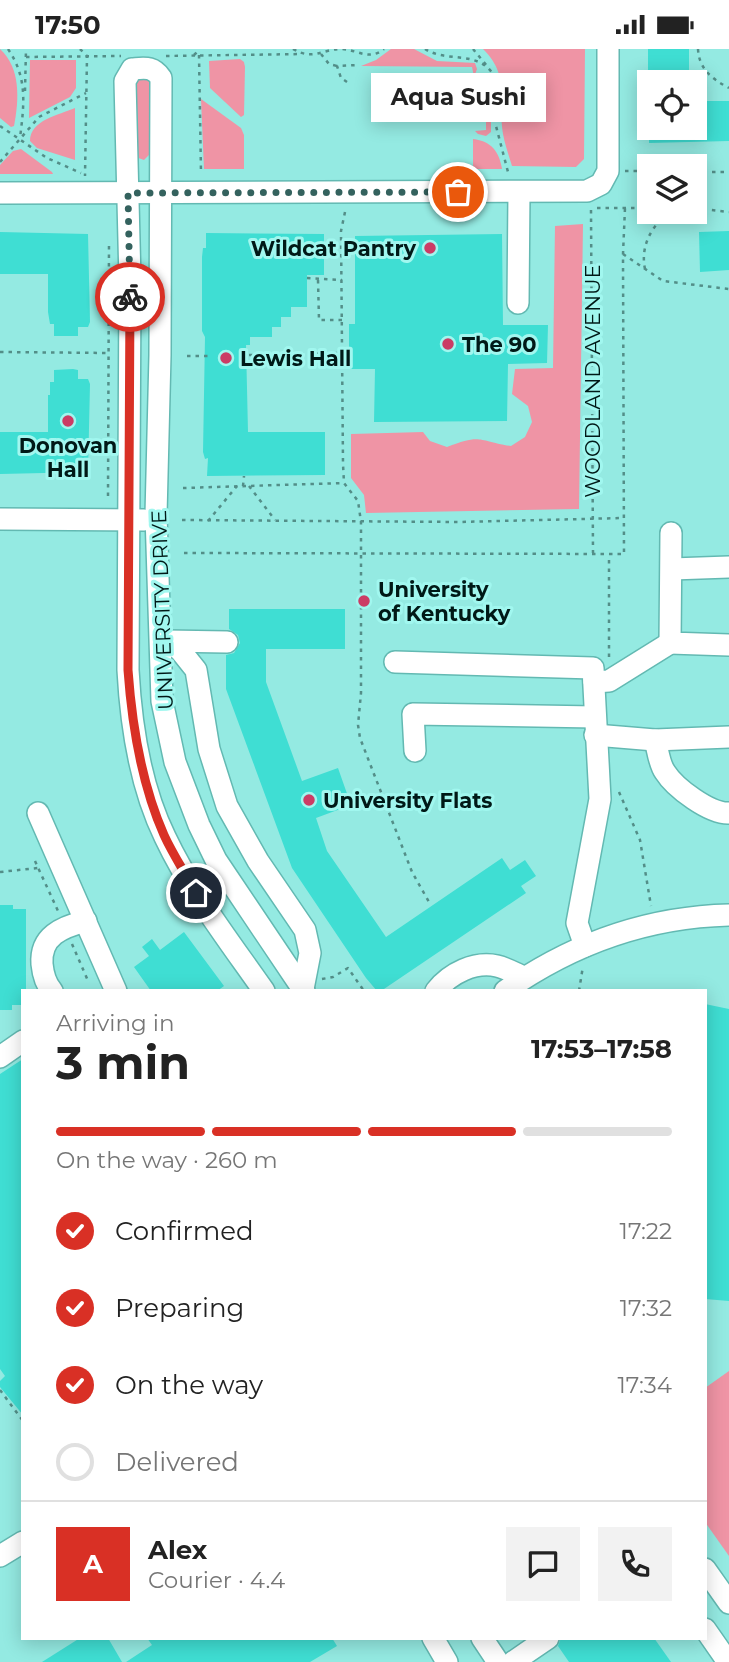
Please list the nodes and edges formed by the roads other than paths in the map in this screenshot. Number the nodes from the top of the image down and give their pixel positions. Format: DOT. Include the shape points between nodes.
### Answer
graph roads {
  1 [pos="608,49"];
  2 [pos="514,183"];
  3 [pos="0,193"];
  4 [pos="128,193"];
  5 [pos="161,193"];
  6 [pos="518,303"];
  7 [pos="0,519"];
  8 [pos="130,519"];
  9 [pos="157,520"];
  10 [pos="671,533"];
  11 [pos="729,567"];
  12 [pos="672,569"];
  13 [pos="164,641"];
  14 [pos="227,642"];
  15 [pos="670,643"];
  16 [pos="729,645"];
  17 [pos="396,662"];
  18 [pos="594,682"];
  19 [pos="595,726"];
  20 [pos="729,737"];
  21 [pos="655,740"];
  22 [pos="415,751"];
  23 [pos="38,813"];
  24 [pos="729,813"];
  25 [pos="729,915"];
  26 [pos="86,921"];
  27 [pos="584,955"];
  28 [pos="524,977"];
  29 [pos="104,986"];
  30 [pos="51,989"];
  31 [pos="263,989"];
  32 [pos="303,989"];
  33 [pos="304,989"];
  34 [pos="437,989"];
  35 [pos="508,989"];
  36 [pos="21,1042"];
  37 [pos="0,1057"];
  38 [pos="707,1572"];
  39 [pos="729,1602"];
  40 [pos="707,1632"];
  41 [pos="434,1640"];
  42 [pos="483,1640"];
  43 [pos="531,1640"];
  44 [pos="545,1640"];
  45 [pos="447,1662"];
  46 [pos="498,1662"];
  47 [pos="513,1662"];
  48 [pos="728,1662"];
  1 -- 2 [label="street" via="608,171 601,184 587,191"];
  2 -- 5 [label="street"];
  2 -- 6 [label="street"];
  3 -- 4 [label="street"];
  4 -- 5 [label="street"];
  4 -- 5 [label="street, UNIVERSITY DRIVE" via="125,81 132,69 149,68 161,78"];
  4 -- 8 [label="street, UNIVERSITY DRIVE"];
  5 -- 9 [label="street, UNIVERSITY DRIVE"];
  7 -- 8 [label="street"];
  8 -- 9 [label="street"];
  8 -- 31 [label="street, UNIVERSITY DRIVE" via="130,708 150,799 164,836 196,893"];
  9 -- 13 [label="street, UNIVERSITY DRIVE"];
  10 -- 12 [label="street"];
  11 -- 12 [label="street"];
  12 -- 15 [label="street"];
  13 -- 14 [label="street"];
  13 -- 32 [label="street, UNIVERSITY DRIVE" via="162,701 175,762 199,825 234,890"];
  13 -- 33 [label="street" via="180,650 195,670 209,749 227,806 305,930 310,953"];
  15 -- 16 [label="street"];
  15 -- 18 [label="street" via="609,681"];
  17 -- 18 [label="street" via="593,668"];
  18 -- 19 [label="street"];
  19 -- 21 [label="street"];
  19 -- 22 [label="street" via="414,714"];
  19 -- 27 [label="street" via="600,799 577,923"];
  20 -- 21 [label="street"];
  21 -- 24 [label="street" via="664,771 682,791 720,813"];
  23 -- 26 [label="street"];
  25 -- 27 [label="street" via="673,919 627,929"];
  26 -- 29 [label="street"];
  26 -- 30 [label="street" via="57,931 44,947 43,972"];
  27 -- 28 [label="street"];
  28 -- 34 [label="street" via="484,965 465,969"];
  28 -- 35 [label="street"];
  36 -- 37 [label="street"];
  38 -- 39 [label="street"];
  40 -- 48 [label="street"];
  41 -- 45 [label="street"];
  42 -- 46 [label="street"];
  43 -- 46 [label="street"];
  44 -- 47 [label="street"];
}
